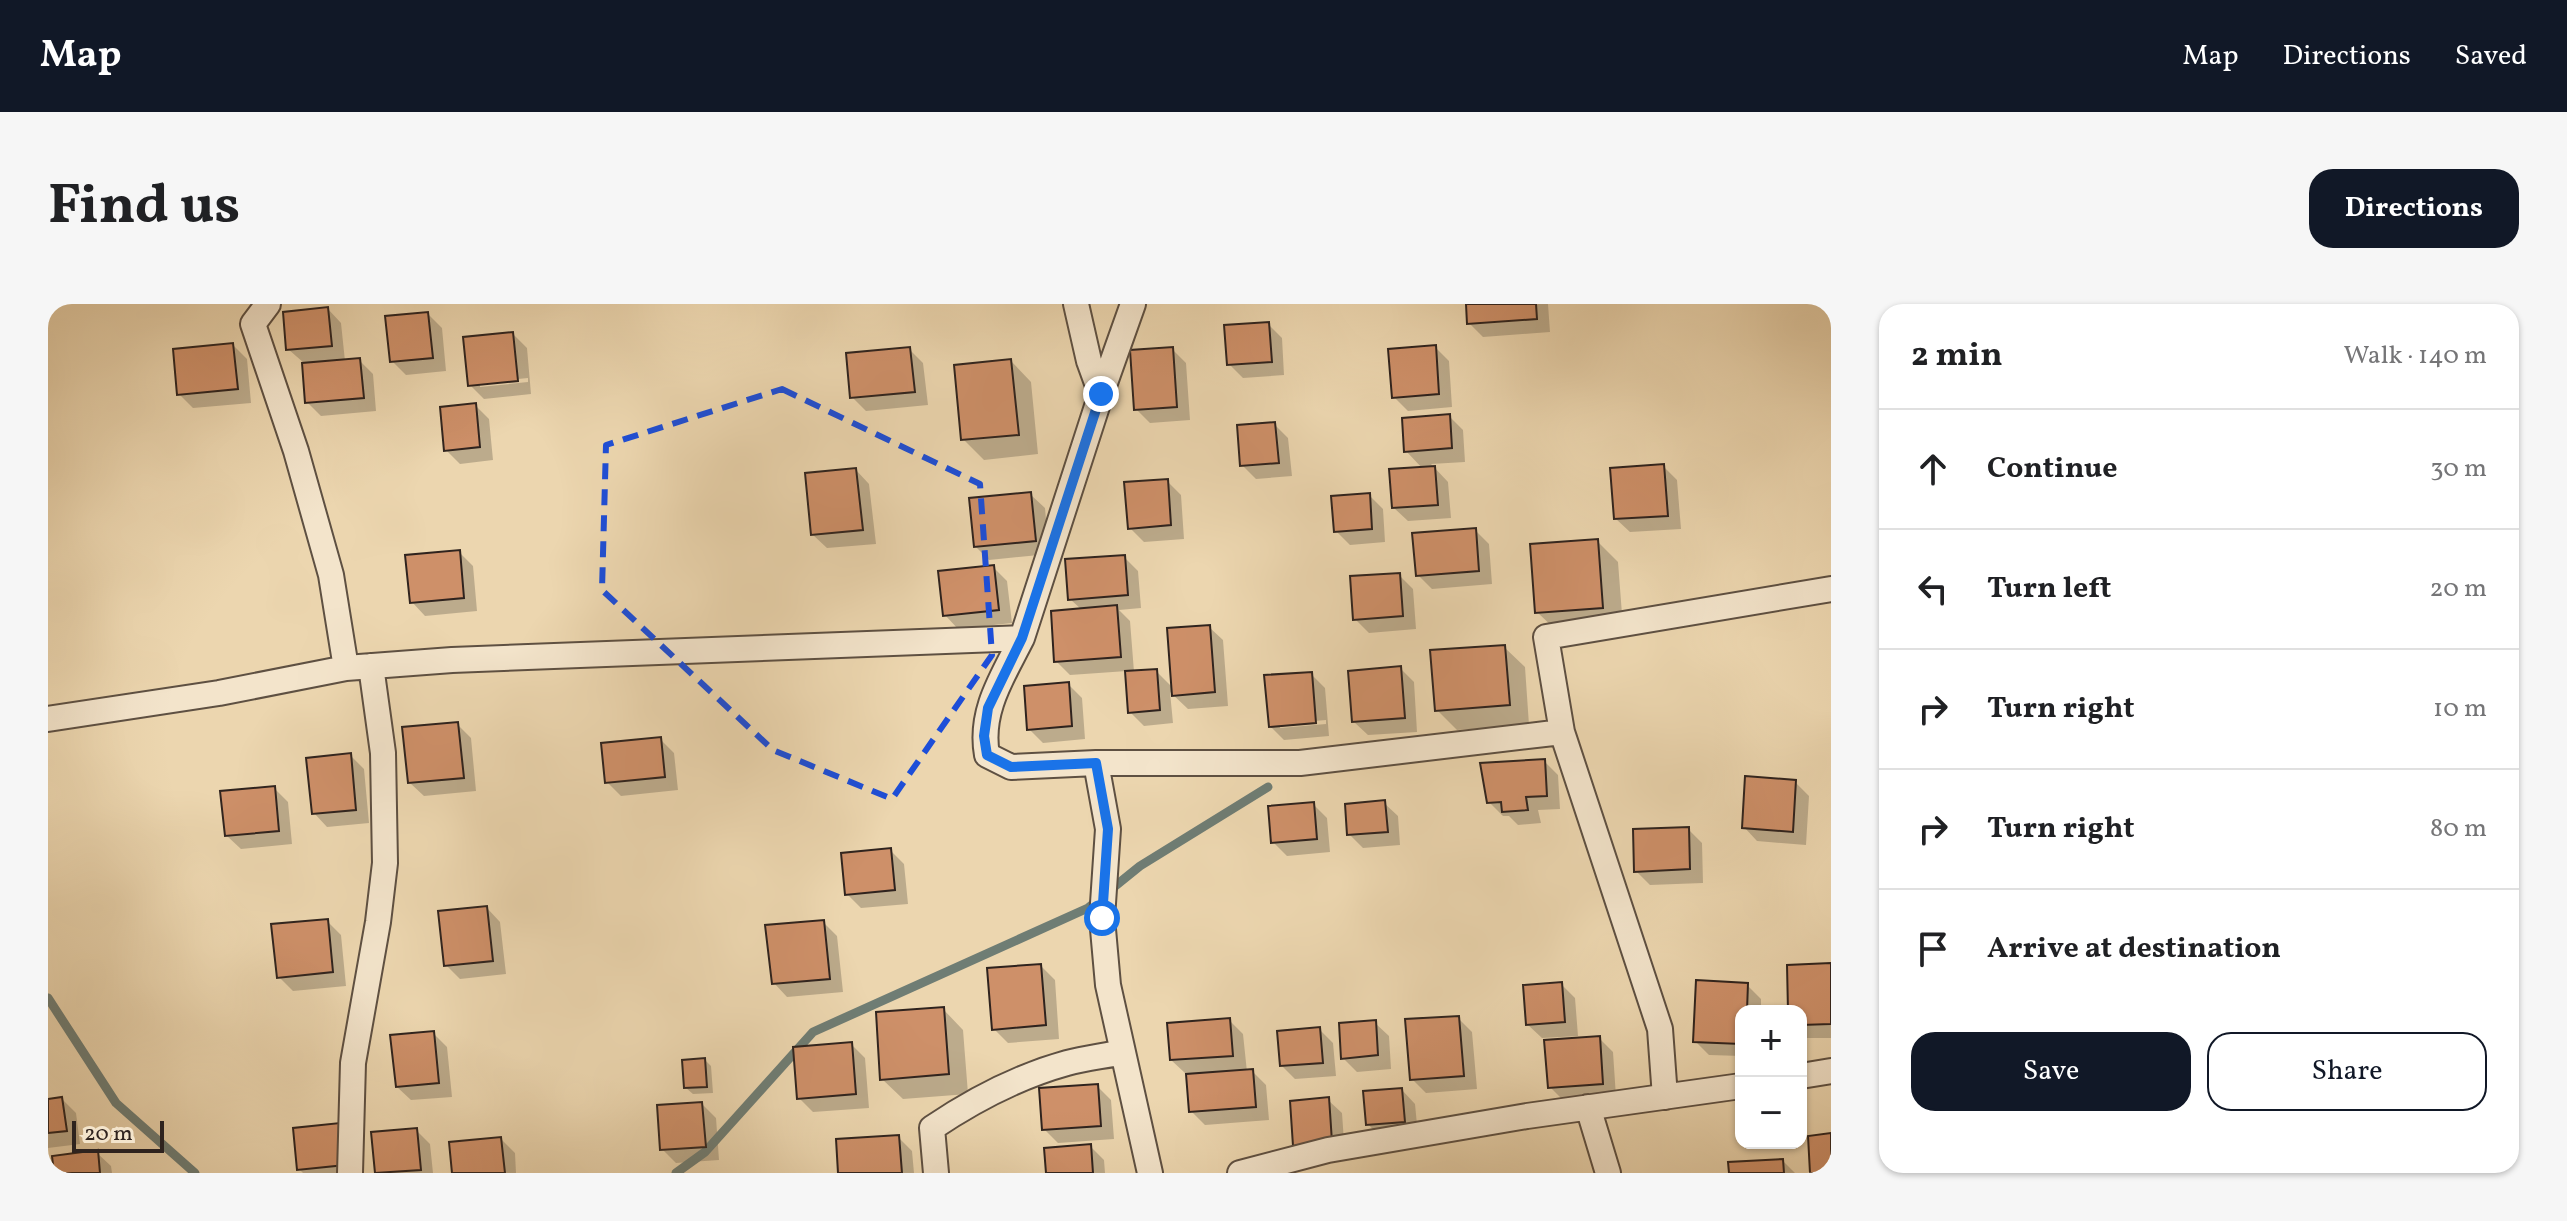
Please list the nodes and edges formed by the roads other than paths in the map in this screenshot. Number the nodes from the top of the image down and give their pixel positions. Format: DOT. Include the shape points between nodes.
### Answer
graph roads {
  1 [pos="268,304"];
  2 [pos="1076,304"];
  3 [pos="1133,304"];
  4 [pos="1101,394"];
  5 [pos="1831,589"];
  6 [pos="1022,638"];
  7 [pos="371,666"];
  8 [pos="346,668"];
  9 [pos="48,719"];
  10 [pos="1562,732"];
  11 [pos="1096,763"];
  12 [pos="1123,1052"];
  13 [pos="1831,1071"];
  14 [pos="1807,1075"];
  15 [pos="1735,1087"];
  16 [pos="1665,1097"];
  17 [pos="1588,1107"];
  18 [pos="350,1173"];
  19 [pos="936,1173"];
  20 [pos="1150,1173"];
  21 [pos="1240,1173"];
  22 [pos="1608,1173"];
  1 -- 8 [label="street" via="253,324 331,575"];
  2 -- 4 [label="street"];
  3 -- 4 [label="street"];
  4 -- 6 [label="street"];
  5 -- 10 [label="street" via="1546,637"];
  6 -- 7 [label="street"];
  6 -- 11 [label="street" via="988,708 987,755 1011,767"];
  7 -- 8 [label="street"];
  7 -- 18 [label="street" via="383,753 385,863 353,1063"];
  8 -- 9 [label="street"];
  10 -- 11 [label="street" via="1300,763"];
  10 -- 16 [label="street" via="1660,1029"];
  11 -- 12 [label="street" via="1108,829 1102,918 1108,985"];
  12 -- 19 [label="street" via="1033,1075 959,1109 932,1128"];
  12 -- 20 [label="street"];
  13 -- 14 [label="street"];
  15 -- 16 [label="street"];
  16 -- 17 [label="street"];
  17 -- 21 [label="street" via="1328,1150"];
  17 -- 22 [label="street"];
}
